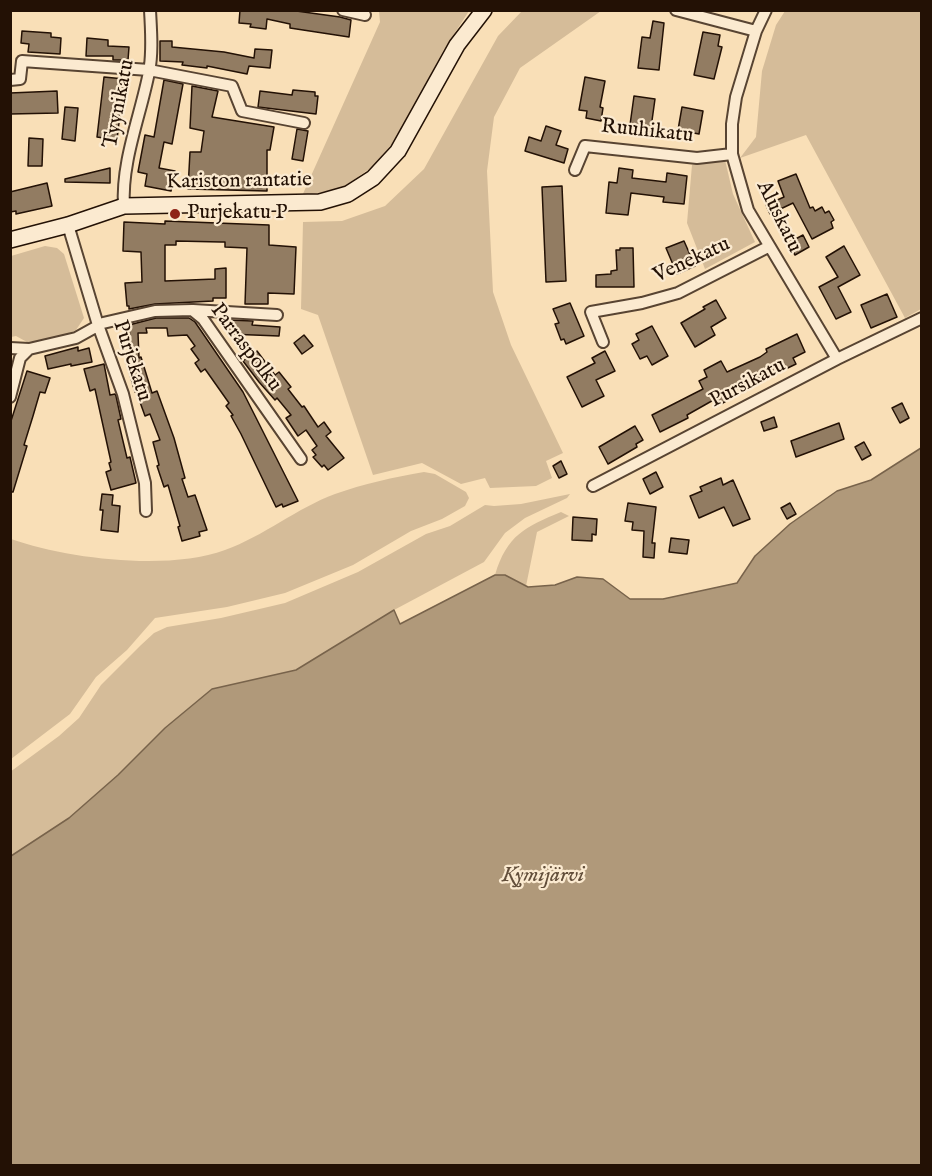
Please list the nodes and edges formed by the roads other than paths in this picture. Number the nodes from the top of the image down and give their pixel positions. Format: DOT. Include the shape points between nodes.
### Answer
graph roads {
  1 [pos="150,10"];
  2 [pos="343,10"];
  3 [pos="484,10"];
  4 [pos="676,10"];
  5 [pos="766,10"];
  6 [pos="365,15"];
  7 [pos="756,31"];
  8 [pos="149,70"];
  9 [pos="10,80"];
  10 [pos="304,123"];
  11 [pos="732,154"];
  12 [pos="575,170"];
  13 [pos="124,206"];
  14 [pos="68,225"];
  15 [pos="10,240"];
  16 [pos="768,246"];
  17 [pos="192,310"];
  18 [pos="277,315"];
  19 [pos="921,318"];
  20 [pos="98,325"];
  21 [pos="603,342"];
  22 [pos="10,348"];
  23 [pos="29,349"];
  24 [pos="837,359"];
  25 [pos="10,397"];
  26 [pos="301,459"];
  27 [pos="593,486"];
  28 [pos="146,512"];
  1 -- 8 [label="street, Tyynikatu"];
  2 -- 6 [label="street"];
  3 -- 13 [label="street, Kariston rantatie" via="456,45 398,151 373,178 348,194 320,202"];
  4 -- 7 [label="street"];
  5 -- 7 [label="street, Aluskatu"];
  7 -- 11 [label="street, Aluskatu" via="736,97"];
  8 -- 9 [label="street" via="22,61 20,79"];
  8 -- 10 [label="street" via="232,86 242,111"];
  8 -- 13 [label="street, Tyynikatu" via="134,126"];
  11 -- 12 [label="street, Ruuhikatu" via="697,158 585,146"];
  11 -- 16 [label="street, Aluskatu" via="748,210"];
  13 -- 14 [label="street, Kariston rantatie"];
  14 -- 15 [label="street, Kariston rantatie"];
  14 -- 20 [label="street, Purjekatu"];
  16 -- 21 [label="street, Venekatu" via="678,293 591,312"];
  16 -- 24 [label="street, Aluskatu"];
  17 -- 18 [label="street"];
  17 -- 20 [label="street, Parraspolku" via="156,311"];
  17 -- 26 [label="street, Parraspolku" via="203,319"];
  19 -- 24 [label="street, Pursikatu"];
  20 -- 23 [label="street, Parraspolku" via="76,338"];
  20 -- 28 [label="street, Purjekatu" via="123,394 145,483"];
  22 -- 23 [label="street, Parraspolku"];
  23 -- 25 [label="street" via="20,358"];
  24 -- 27 [label="street, Pursikatu"];
}
